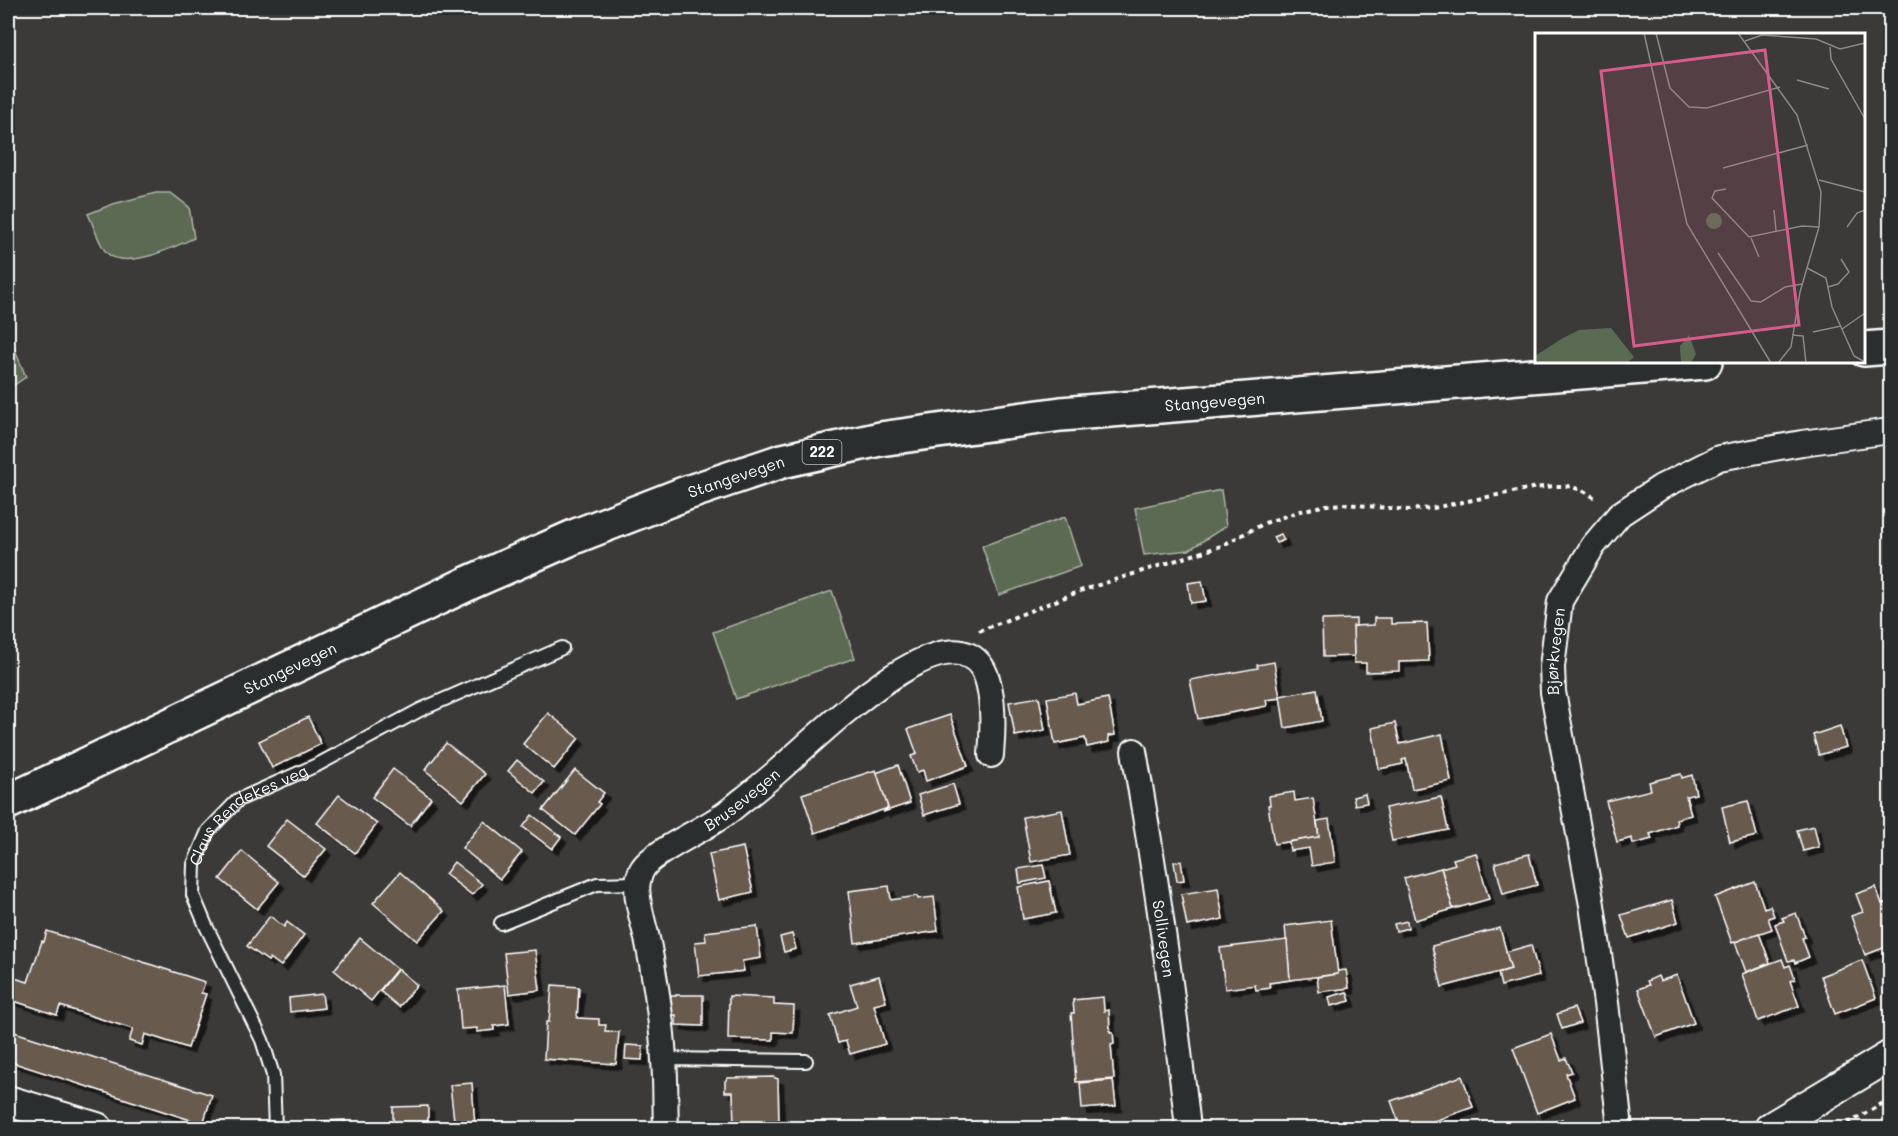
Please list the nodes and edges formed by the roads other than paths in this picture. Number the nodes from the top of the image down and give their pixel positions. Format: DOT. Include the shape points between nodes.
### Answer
graph roads {
  1 [pos="1890,347"];
  2 [pos="1865,349"];
  3 [pos="1693,363"];
  4 [pos="1890,431"];
  5 [pos="562,648"];
  6 [pos="1134,751"];
  7 [pos="991,755"];
  8 [pos="8,802"];
  9 [pos="637,883"];
  10 [pos="501,923"];
  11 [pos="1890,1056"];
  12 [pos="664,1059"];
  13 [pos="806,1061"];
  14 [pos="8,1101"];
  15 [pos="97,1128"];
  16 [pos="275,1128"];
  17 [pos="666,1128"];
  18 [pos="1188,1128"];
  19 [pos="1620,1128"];
  20 [pos="1770,1128"];
  1 -- 2 [label="main road"];
  3 -- 8 [label="main road, Stangevegen / 222" via="1061,414 880,439 782,461 576,536"];
  4 -- 19 [label="street, Bjørkvegen" via="1719,458 1661,487 1620,514 1593,546 1560,601 1553,692 1592,905"];
  5 -- 16 [label="lane, Claus Bendekes veg" via="420,710 319,764 238,800 208,831 194,864 193,895 262,1040 273,1075"];
  6 -- 18 [label="street, Sollivegen"];
  7 -- 9 [label="street, Brusevegen" via="986,674 970,656 942,653 918,662 856,702 722,816 643,867"];
  9 -- 10 [label="lane" via="597,884"];
  9 -- 12 [label="street"];
  11 -- 20 [label="street"];
  12 -- 13 [label="lane"];
  12 -- 17 [label="street"];
  14 -- 15 [label="street"];
}
